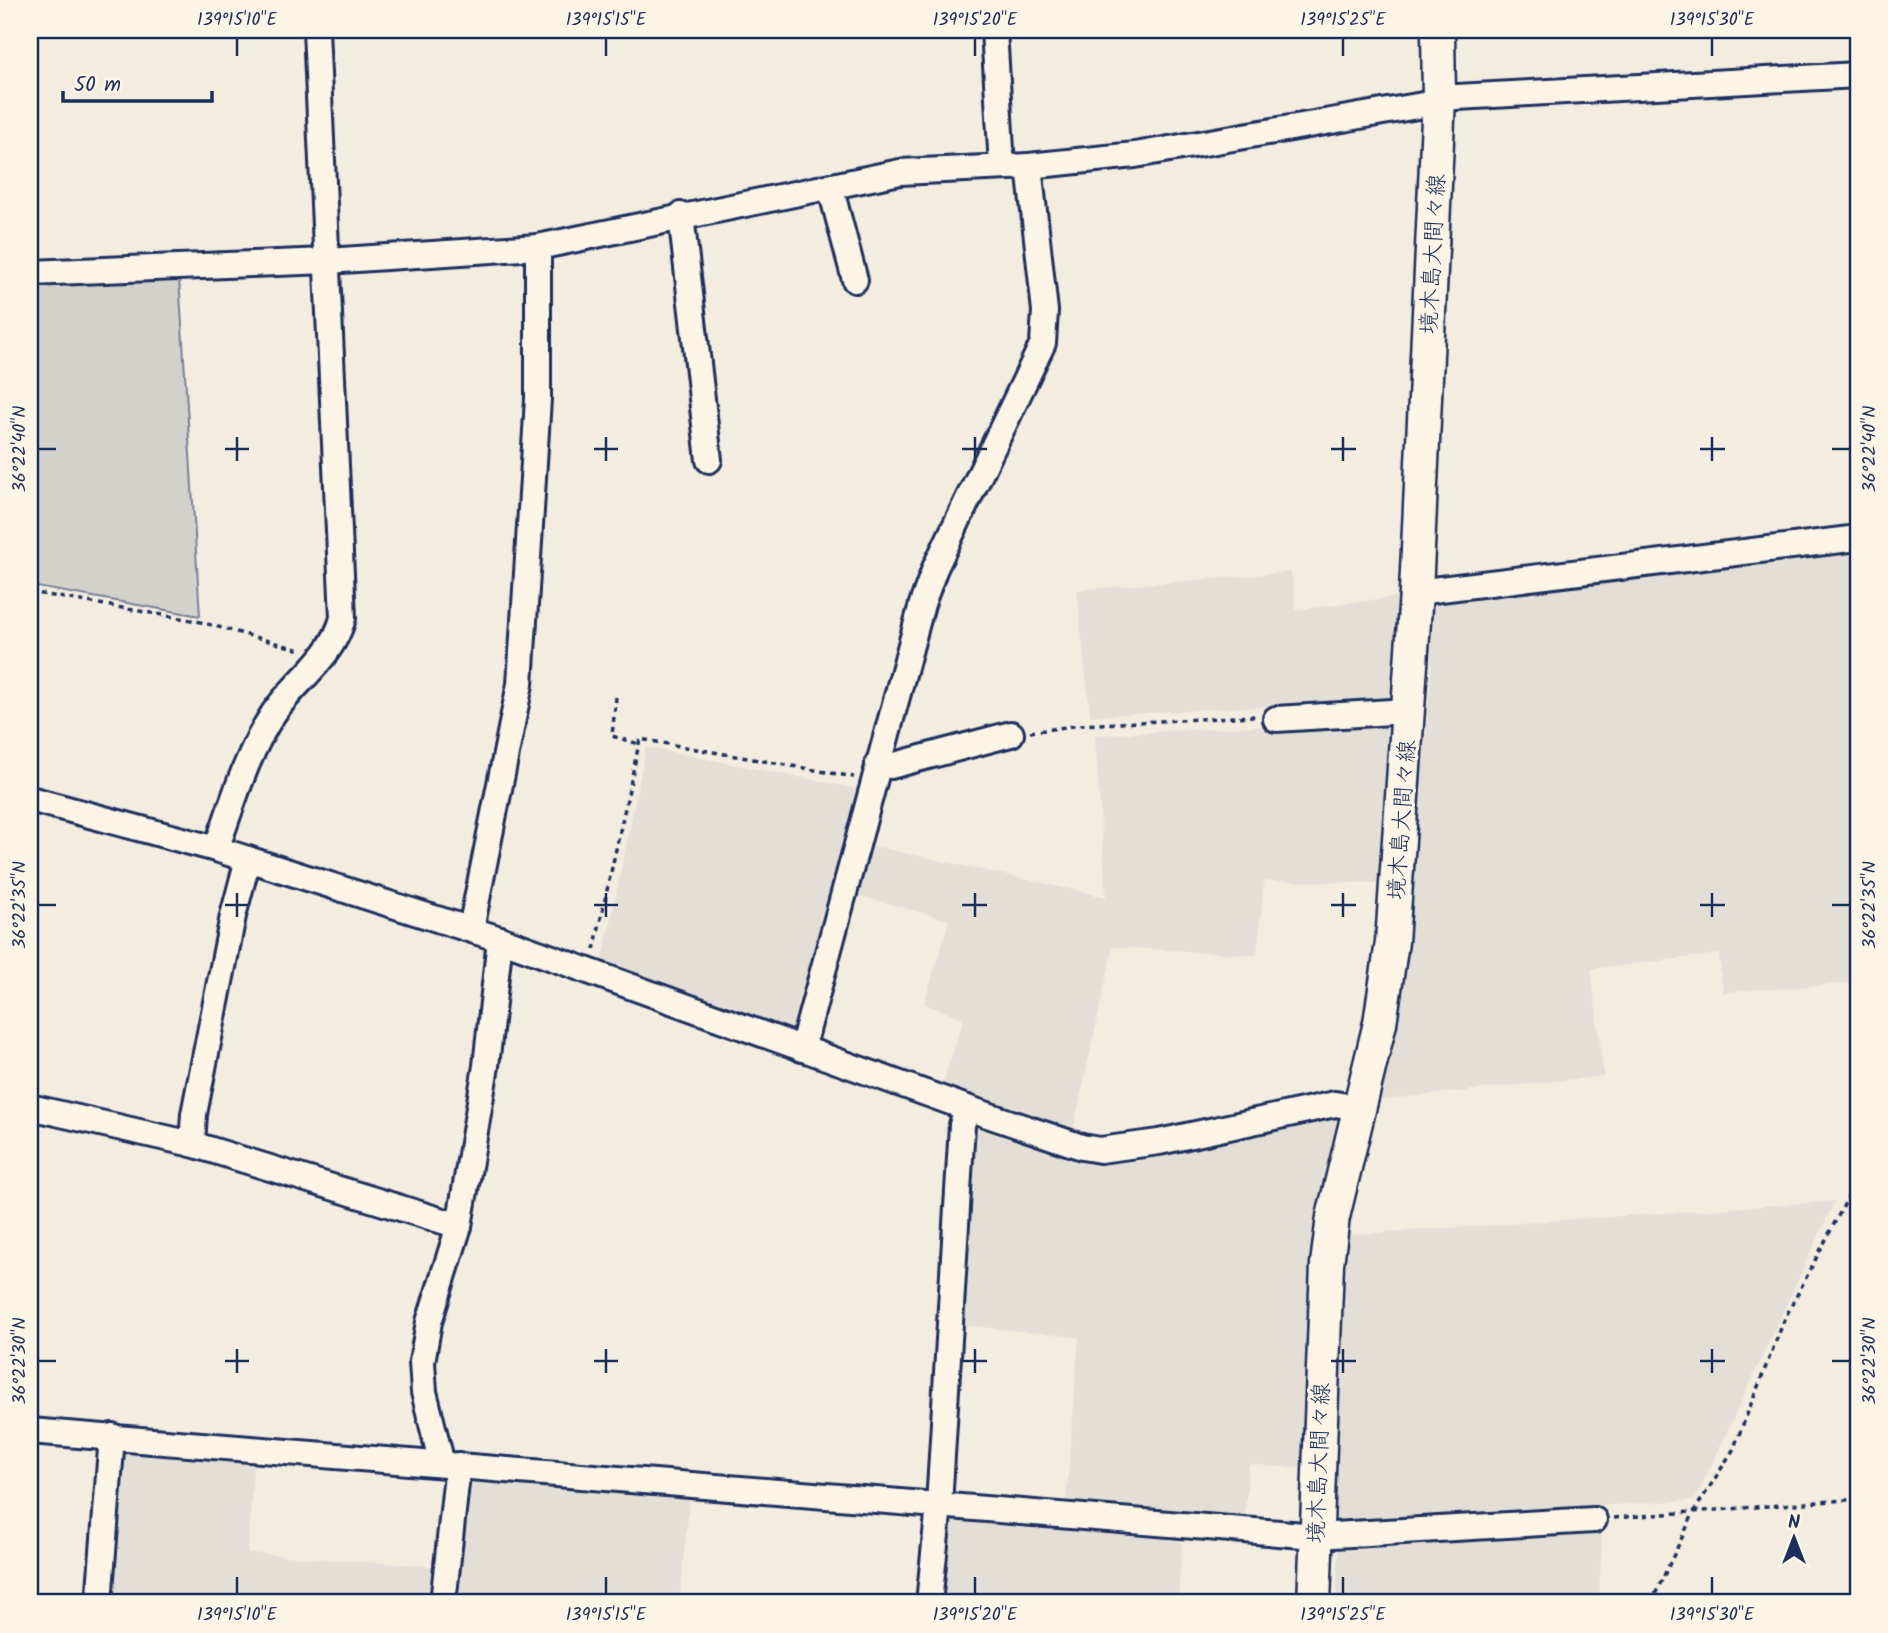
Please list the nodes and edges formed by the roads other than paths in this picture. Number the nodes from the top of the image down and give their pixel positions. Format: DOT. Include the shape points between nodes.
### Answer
graph roads {
  1 [pos="316,30"];
  2 [pos="994,30"];
  3 [pos="1438,30"];
  4 [pos="1858,75"];
  5 [pos="1439,98"];
  6 [pos="1029,166"];
  7 [pos="1002,167"];
  8 [pos="830,186"];
  9 [pos="681,215"];
  10 [pos="538,247"];
  11 [pos="327,261"];
  12 [pos="30,273"];
  13 [pos="855,280"];
  14 [pos="709,460"];
  15 [pos="1858,538"];
  16 [pos="1416,592"];
  17 [pos="1408,711"];
  18 [pos="1276,719"];
  19 [pos="1011,734"];
  20 [pos="876,772"];
  21 [pos="30,799"];
  22 [pos="216,849"];
  23 [pos="248,859"];
  24 [pos="471,929"];
  25 [pos="500,939"];
  26 [pos="802,1049"];
  27 [pos="30,1107"];
  28 [pos="967,1108"];
  29 [pos="1359,1108"];
  30 [pos="192,1144"];
  31 [pos="459,1226"];
  32 [pos="30,1431"];
  33 [pos="112,1436"];
  34 [pos="450,1464"];
  35 [pos="940,1505"];
  36 [pos="1594,1520"];
  37 [pos="1316,1536"];
  38 [pos="99,1603"];
  39 [pos="443,1603"];
  40 [pos="929,1603"];
  41 [pos="1314,1603"];
  1 -- 11 [label="street"];
  2 -- 7 [label="street"];
  3 -- 5 [label="main road, 境木島大間々線"];
  4 -- 5 [label="street"];
  5 -- 6 [label="street" via="1423,105 1135,155"];
  5 -- 16 [label="main road, 境木島大間々線"];
  6 -- 7 [label="street"];
  6 -- 20 [label="street" via="1045,299 1043,343 935,568"];
  7 -- 8 [label="street" via="911,171"];
  8 -- 9 [label="street"];
  8 -- 13 [label="street"];
  9 -- 10 [label="street"];
  9 -- 14 [label="street"];
  10 -- 11 [label="street"];
  10 -- 24 [label="street" via="538,399 520,684"];
  11 -- 12 [label="street"];
  11 -- 22 [label="street" via="343,618 338,638 260,735"];
  15 -- 16 [label="street"];
  16 -- 17 [label="main road, 境木島大間々線"];
  17 -- 18 [label="street"];
  17 -- 29 [label="main road, 境木島大間々線" via="1388,984"];
  19 -- 20 [label="street"];
  20 -- 26 [label="street"];
  21 -- 22 [label="street"];
  22 -- 23 [label="street"];
  23 -- 24 [label="street"];
  23 -- 30 [label="street" via="194,1114"];
  24 -- 25 [label="street"];
  25 -- 26 [label="street"];
  25 -- 31 [label="street" via="486,1066"];
  26 -- 28 [label="street"];
  27 -- 30 [label="street"];
  28 -- 29 [label="street" via="1061,1142 1100,1150 1335,1104"];
  28 -- 35 [label="street" via="962,1125"];
  29 -- 37 [label="main road, 境木島大間々線" via="1333,1217 1327,1264"];
  30 -- 31 [label="street"];
  31 -- 34 [label="street" via="429,1322 422,1362 424,1392"];
  32 -- 33 [label="street"];
  33 -- 34 [label="street"];
  33 -- 38 [label="street"];
  34 -- 35 [label="street"];
  34 -- 39 [label="street"];
  35 -- 37 [label="street"];
  35 -- 40 [label="street"];
  36 -- 37 [label="street"];
  37 -- 41 [label="main road, 境木島大間々線"];
}
